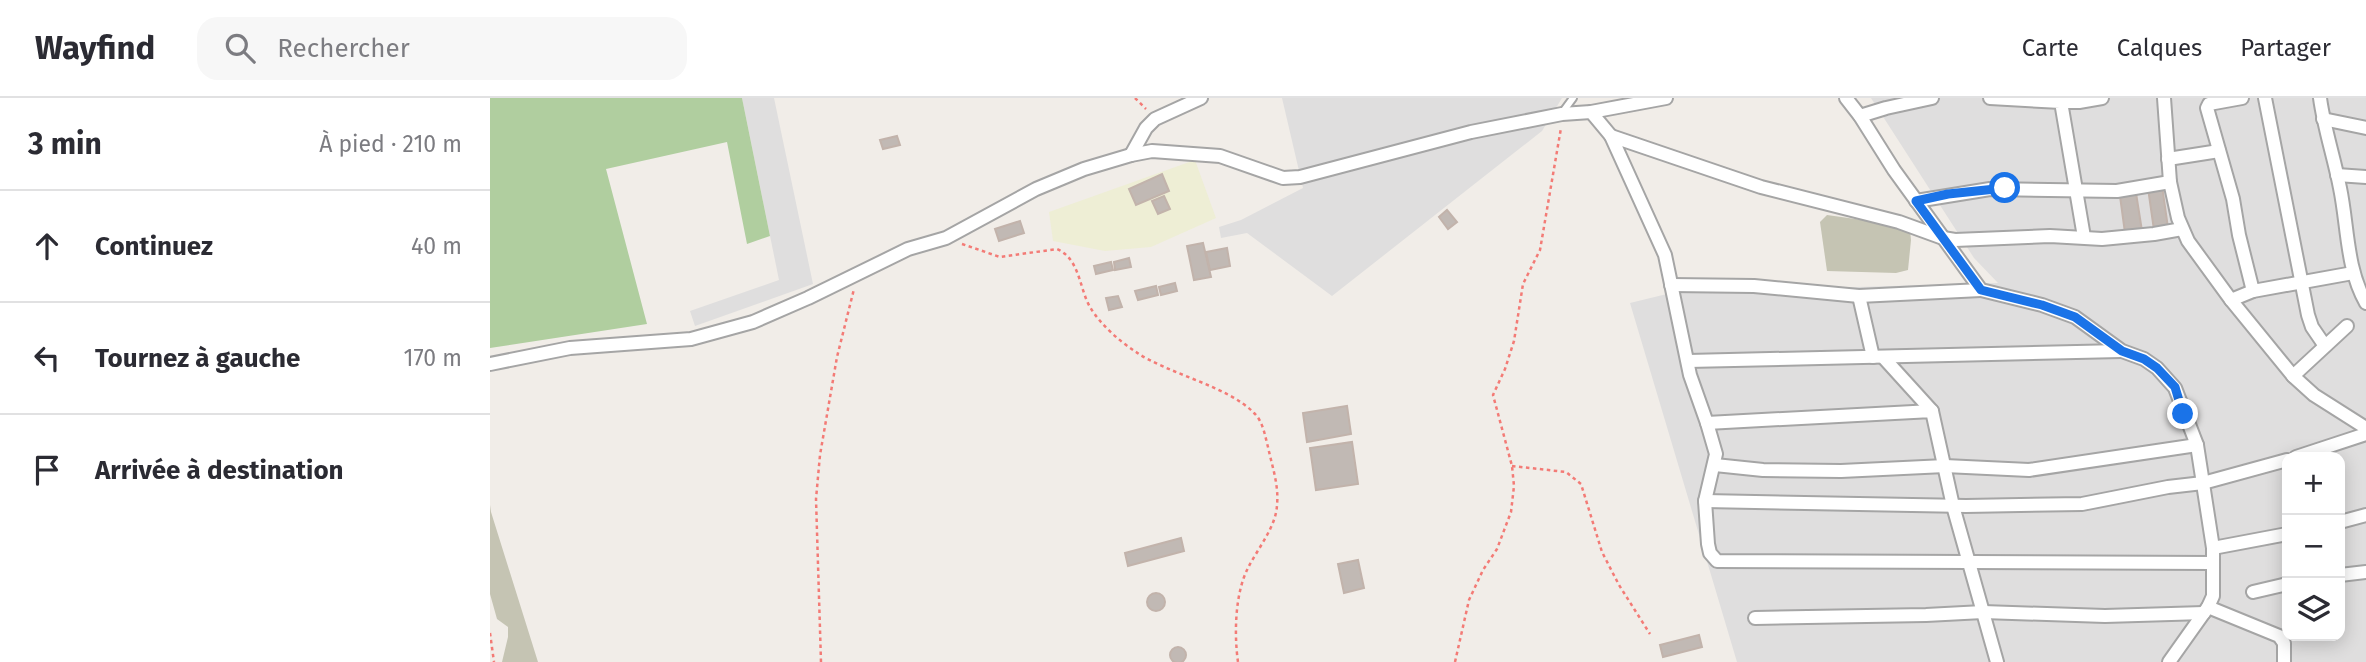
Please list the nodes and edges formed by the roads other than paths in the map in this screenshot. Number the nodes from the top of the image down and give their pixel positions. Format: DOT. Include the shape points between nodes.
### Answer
graph roads {
  1 [pos="1201,98"];
  2 [pos="1573,98"];
  3 [pos="1666,98"];
  4 [pos="1846,98"];
  5 [pos="1932,98"];
  6 [pos="1990,98"];
  7 [pos="2102,98"];
  8 [pos="2164,98"];
  9 [pos="2242,98"];
  10 [pos="2265,98"];
  11 [pos="2320,98"];
  12 [pos="2061,102"];
  13 [pos="1591,112"];
  14 [pos="1562,114"];
  15 [pos="1860,117"];
  16 [pos="2323,119"];
  17 [pos="2366,128"];
  18 [pos="1611,136"];
  19 [pos="2219,151"];
  20 [pos="1131,155"];
  21 [pos="2168,159"];
  22 [pos="2337,175"];
  23 [pos="2366,177"];
  24 [pos="2170,181"];
  25 [pos="2076,191"];
  26 [pos="1916,201"];
  27 [pos="2182,229"];
  28 [pos="2084,237"];
  29 [pos="1943,238"];
  30 [pos="2353,273"];
  31 [pos="2302,281"];
  32 [pos="1671,285"];
  33 [pos="1981,290"];
  34 [pos="2253,291"];
  35 [pos="1859,296"];
  36 [pos="2231,300"];
  37 [pos="2366,303"];
  38 [pos="2347,326"];
  39 [pos="2325,346"];
  40 [pos="2122,351"];
  41 [pos="1878,357"];
  42 [pos="1688,361"];
  43 [pos="490,363"];
  44 [pos="2294,376"];
  45 [pos="1932,411"];
  46 [pos="1707,423"];
  47 [pos="2366,431"];
  48 [pos="2197,445"];
  49 [pos="2309,452"];
  50 [pos="2282,461"];
  51 [pos="1715,466"];
  52 [pos="1945,466"];
  53 [pos="2203,483"];
  54 [pos="1705,501"];
  55 [pos="1953,506"];
  56 [pos="2366,515"];
  57 [pos="2345,521"];
  58 [pos="2282,535"];
  59 [pos="2213,548"];
  60 [pos="1968,562"];
  61 [pos="2213,563"];
  62 [pos="2366,572"];
  63 [pos="2345,574"];
  64 [pos="2282,585"];
  65 [pos="2253,592"];
  66 [pos="2206,610"];
  67 [pos="1983,612"];
  68 [pos="1755,618"];
  69 [pos="1997,662"];
  70 [pos="2169,662"];
  71 [pos="2284,662"];
  1 -- 20 [label="street" via="1155,119"];
  2 -- 14 [label="lane"];
  3 -- 13 [label="street"];
  4 -- 15 [label="street"];
  5 -- 15 [label="street"];
  6 -- 12 [label="street"];
  7 -- 12 [label="street"];
  8 -- 21 [label="street"];
  9 -- 19 [label="street" via="2207,106"];
  10 -- 31 [label="street"];
  11 -- 16 [label="street"];
  12 -- 25 [label="street"];
  13 -- 14 [label="street"];
  13 -- 18 [label="street"];
  14 -- 20 [label="street" via="1438,140 1300,177 1283,178 1220,156 1152,151"];
  15 -- 26 [label="street"];
  16 -- 17 [label="street"];
  16 -- 22 [label="street"];
  18 -- 29 [label="street" via="1761,187 1899,222"];
  18 -- 32 [label="street" via="1665,255"];
  19 -- 21 [label="street"];
  19 -- 34 [label="street"];
  20 -- 43 [label="street" via="1036,189 946,238 908,249 752,322 691,339 570,348"];
  21 -- 24 [label="street"];
  22 -- 23 [label="street"];
  22 -- 30 [label="street"];
  24 -- 25 [label="street" via="2117,191"];
  24 -- 27 [label="street"];
  25 -- 26 [label="street" via="1998,189"];
  25 -- 28 [label="street"];
  26 -- 29 [label="street"];
  27 -- 28 [label="street" via="2112,239"];
  27 -- 36 [label="street"];
  28 -- 29 [label="street"];
  29 -- 33 [label="street"];
  30 -- 31 [label="street"];
  30 -- 37 [label="street"];
  31 -- 34 [label="street"];
  31 -- 39 [label="street" via="2310,321"];
  32 -- 35 [label="street" via="1754,286"];
  32 -- 42 [label="street"];
  33 -- 35 [label="street"];
  33 -- 40 [label="street" via="2075,317"];
  34 -- 36 [label="street"];
  35 -- 41 [label="street"];
  36 -- 44 [label="street"];
  38 -- 39 [label="street"];
  39 -- 44 [label="street"];
  40 -- 41 [label="street"];
  40 -- 48 [label="street" via="2151,364 2175,387"];
  41 -- 42 [label="street"];
  41 -- 45 [label="street"];
  42 -- 46 [label="street"];
  44 -- 47 [label="street"];
  45 -- 46 [label="street"];
  45 -- 52 [label="street"];
  46 -- 51 [label="street" via="1716,447"];
  47 -- 49 [label="street"];
  48 -- 52 [label="street" via="2029,470"];
  48 -- 53 [label="street"];
  50 -- 53 [label="street"];
  51 -- 52 [label="street" via="1841,471"];
  51 -- 54 [label="street"];
  52 -- 55 [label="street"];
  53 -- 55 [label="street" via="2082,504"];
  53 -- 59 [label="street"];
  54 -- 55 [label="street"];
  54 -- 60 [label="street" via="1710,553 1717,561"];
  55 -- 60 [label="street"];
  56 -- 57 [label="street"];
  58 -- 59 [label="street"];
  59 -- 61 [label="street"];
  60 -- 61 [label="street"];
  60 -- 67 [label="street"];
  61 -- 66 [label="street" via="2213,596"];
  62 -- 63 [label="street"];
  64 -- 65 [label="street"];
  66 -- 67 [label="street" via="2105,616"];
  66 -- 70 [label="street"];
  66 -- 71 [label="street" via="2279,636 2284,643"];
  67 -- 68 [label="street"];
  67 -- 69 [label="street"];
}
